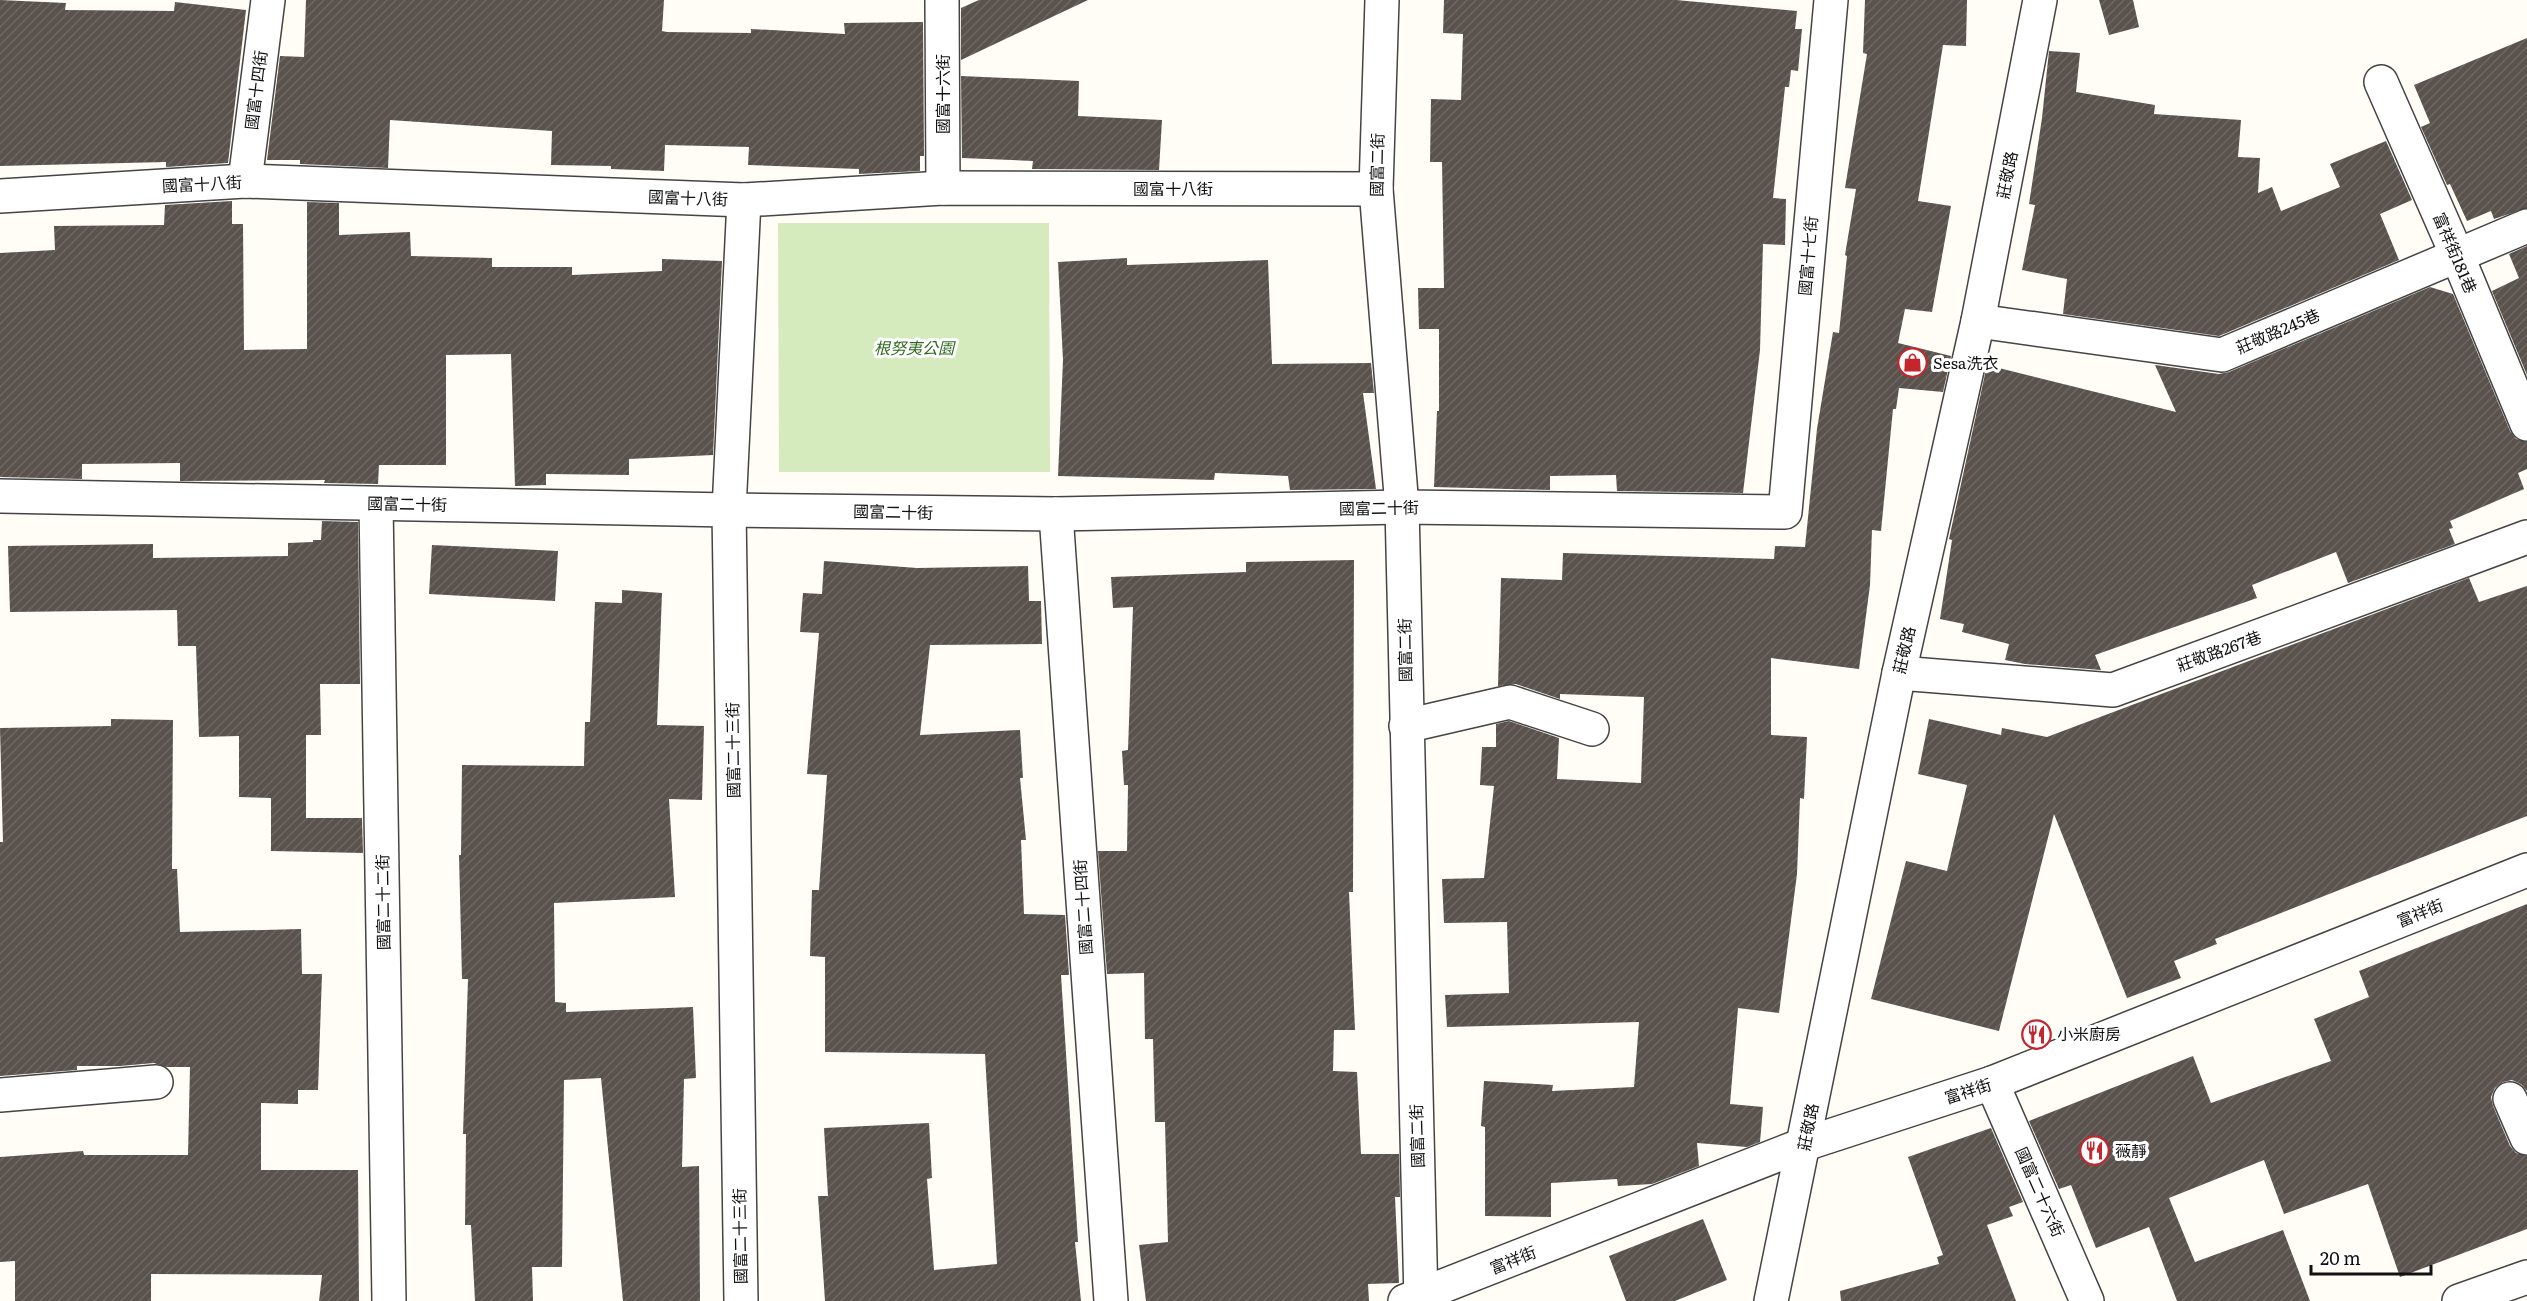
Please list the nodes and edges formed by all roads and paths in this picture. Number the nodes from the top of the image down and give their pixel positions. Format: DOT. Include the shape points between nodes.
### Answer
graph roads {
  1 [pos="268,0"];
  2 [pos="942,0"];
  3 [pos="1382,0"];
  4 [pos="1831,0"];
  5 [pos="2040,0"];
  6 [pos="2381,82"];
  7 [pos="245,181"];
  8 [pos="943,188"];
  9 [pos="1376,189"];
  10 [pos="0,196"];
  11 [pos="744,200"];
  12 [pos="2527,226"];
  13 [pos="2457,255"];
  14 [pos="1978,321"];
  15 [pos="2527,424"];
  16 [pos="0,496"];
  17 [pos="376,504"];
  18 [pos="1402,507"];
  19 [pos="729,510"];
  20 [pos="1785,512"];
  21 [pos="1056,514"];
  22 [pos="2527,537"];
  23 [pos="1899,673"];
  24 [pos="1406,726"];
  25 [pos="1592,729"];
  26 [pos="2527,870"];
  27 [pos="156,1082"];
  28 [pos="1992,1083"];
  29 [pos="0,1095"];
  30 [pos="2510,1099"];
  31 [pos="2527,1138"];
  32 [pos="1805,1144"];
  33 [pos="2527,1277"];
  34 [pos="1416,1300"];
  35 [pos="389,1301"];
  36 [pos="741,1301"];
  37 [pos="1111,1301"];
  38 [pos="1771,1301"];
  39 [pos="2087,1301"];
  40 [pos="2459,1301"];
  1 -- 7 [label="street, 國富十四街"];
  2 -- 8 [label="street, 國富十六街"];
  3 -- 9 [label="street, 國富二街"];
  4 -- 20 [label="street, 國富十七街"];
  5 -- 14 [label="street, 莊敬路"];
  6 -- 13 [label="street, 富祥街181巷"];
  7 -- 10 [label="street, 國富十八街"];
  7 -- 11 [label="street, 國富十八街"];
  8 -- 9 [label="street, 國富十八街"];
  8 -- 11 [label="street, 國富十八街"];
  9 -- 18 [label="street, 國富二街"];
  11 -- 19 [label="street, 國富二十三街"];
  12 -- 13 [label="street, 莊敬路245巷"];
  13 -- 14 [label="street, 莊敬路245巷" via="2222,355"];
  13 -- 15 [label="street, 富祥街181巷"];
  14 -- 23 [label="street, 莊敬路"];
  16 -- 17 [label="street, 國富二十街"];
  17 -- 19 [label="street, 國富二十街"];
  17 -- 35 [label="street, 國富二十二街"];
  18 -- 20 [label="street, 國富二十街"];
  18 -- 21 [label="street, 國富二十街"];
  18 -- 24 [label="street, 國富二街"];
  19 -- 21 [label="street, 國富二十街"];
  19 -- 36 [label="street, 國富二十三街"];
  21 -- 37 [label="street, 國富二十四街"];
  22 -- 23 [label="street, 莊敬路267巷" via="2113,690"];
  23 -- 32 [label="street, 莊敬路"];
  24 -- 25 [label="street" via="1510,702"];
  24 -- 34 [label="street, 國富二街"];
  26 -- 28 [label="street, 富祥街"];
  27 -- 29 [label="street"];
  28 -- 32 [label="street, 富祥街"];
  28 -- 39 [label="street, 國富二十六街"];
  30 -- 31 [label="street"];
  32 -- 34 [label="street, 富祥街"];
  32 -- 38 [label="street, 莊敬路"];
  33 -- 40 [label="street"];
}
